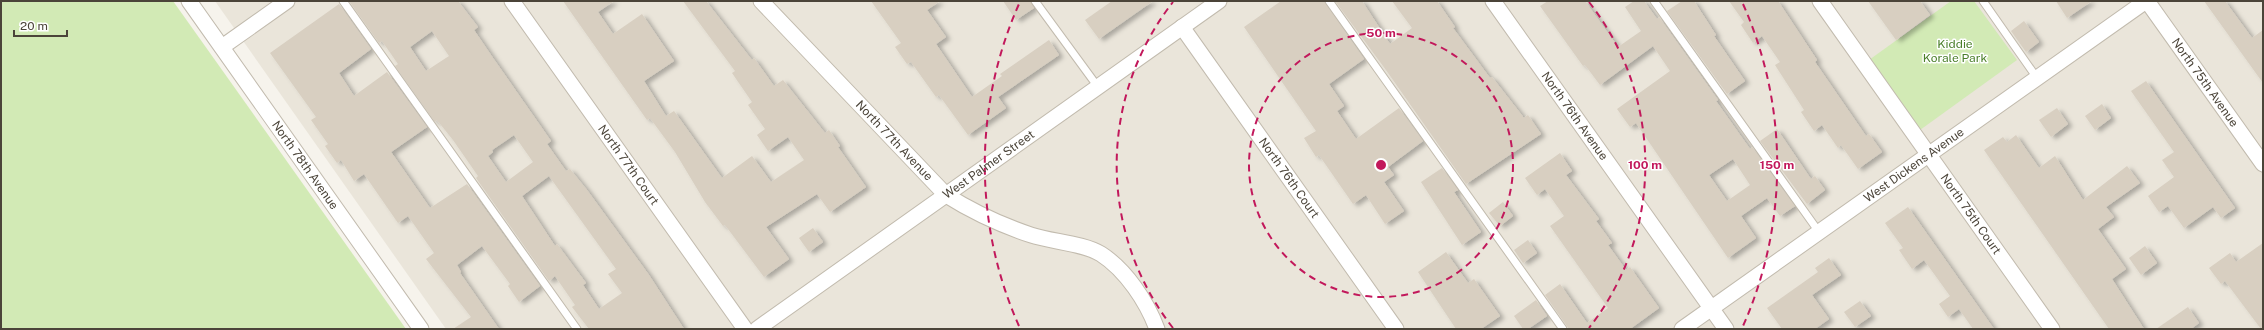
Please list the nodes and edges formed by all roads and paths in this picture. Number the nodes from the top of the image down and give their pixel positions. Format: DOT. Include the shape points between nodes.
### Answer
graph roads {
  1 [pos="189,1"];
  2 [pos="287,1"];
  3 [pos="343,1"];
  4 [pos="512,1"];
  5 [pos="761,1"];
  6 [pos="1035,1"];
  7 [pos="1329,1"];
  8 [pos="1493,1"];
  9 [pos="1654,1"];
  10 [pos="1820,1"];
  11 [pos="1983,1"];
  12 [pos="2146,1"];
  13 [pos="1211,3"];
  14 [pos="1182,27"];
  15 [pos="222,47"];
  16 [pos="2037,78"];
  17 [pos="1098,87"];
  18 [pos="1929,155"];
  19 [pos="2263,164"];
  20 [pos="946,195"];
  21 [pos="1819,232"];
  22 [pos="1711,308"];
  23 [pos="421,329"];
  24 [pos="577,329"];
  25 [pos="745,329"];
  26 [pos="757,329"];
  27 [pos="1157,329"];
  28 [pos="1396,329"];
  29 [pos="1563,329"];
  30 [pos="1682,329"];
  31 [pos="1726,329"];
  32 [pos="2052,329"];
  1 -- 15 [label="street, North 78th Avenue"];
  2 -- 15 [label="street"];
  3 -- 24 [label="lane"];
  4 -- 25 [label="street, North 77th Court"];
  5 -- 20 [label="street, North 77th Avenue"];
  6 -- 17 [label="lane"];
  7 -- 29 [label="lane"];
  8 -- 22 [label="street, North 76th Avenue"];
  9 -- 21 [label="lane"];
  10 -- 18 [label="street, North 75th Court"];
  11 -- 16 [label="lane"];
  12 -- 16 [label="street, West Dickens Avenue"];
  12 -- 19 [label="street, North 75th Avenue"];
  13 -- 14 [label="street, West Palmer Street"];
  14 -- 17 [label="street, West Palmer Street"];
  14 -- 28 [label="street, North 76th Court"];
  15 -- 23 [label="street, North 78th Avenue"];
  16 -- 18 [label="street, West Dickens Avenue"];
  17 -- 20 [label="street, West Palmer Street"];
  18 -- 21 [label="street, West Dickens Avenue"];
  18 -- 32 [label="street, North 75th Court"];
  20 -- 26 [label="street, West Palmer Street"];
  20 -- 27 [label="street, North 77th Avenue" via="1002,225 1032,236 1101,254 1118,268 1135,288"];
  21 -- 22 [label="street, West Dickens Avenue"];
  22 -- 30 [label="street, West Dickens Avenue"];
  22 -- 31 [label="street, North 76th Avenue"];
}
